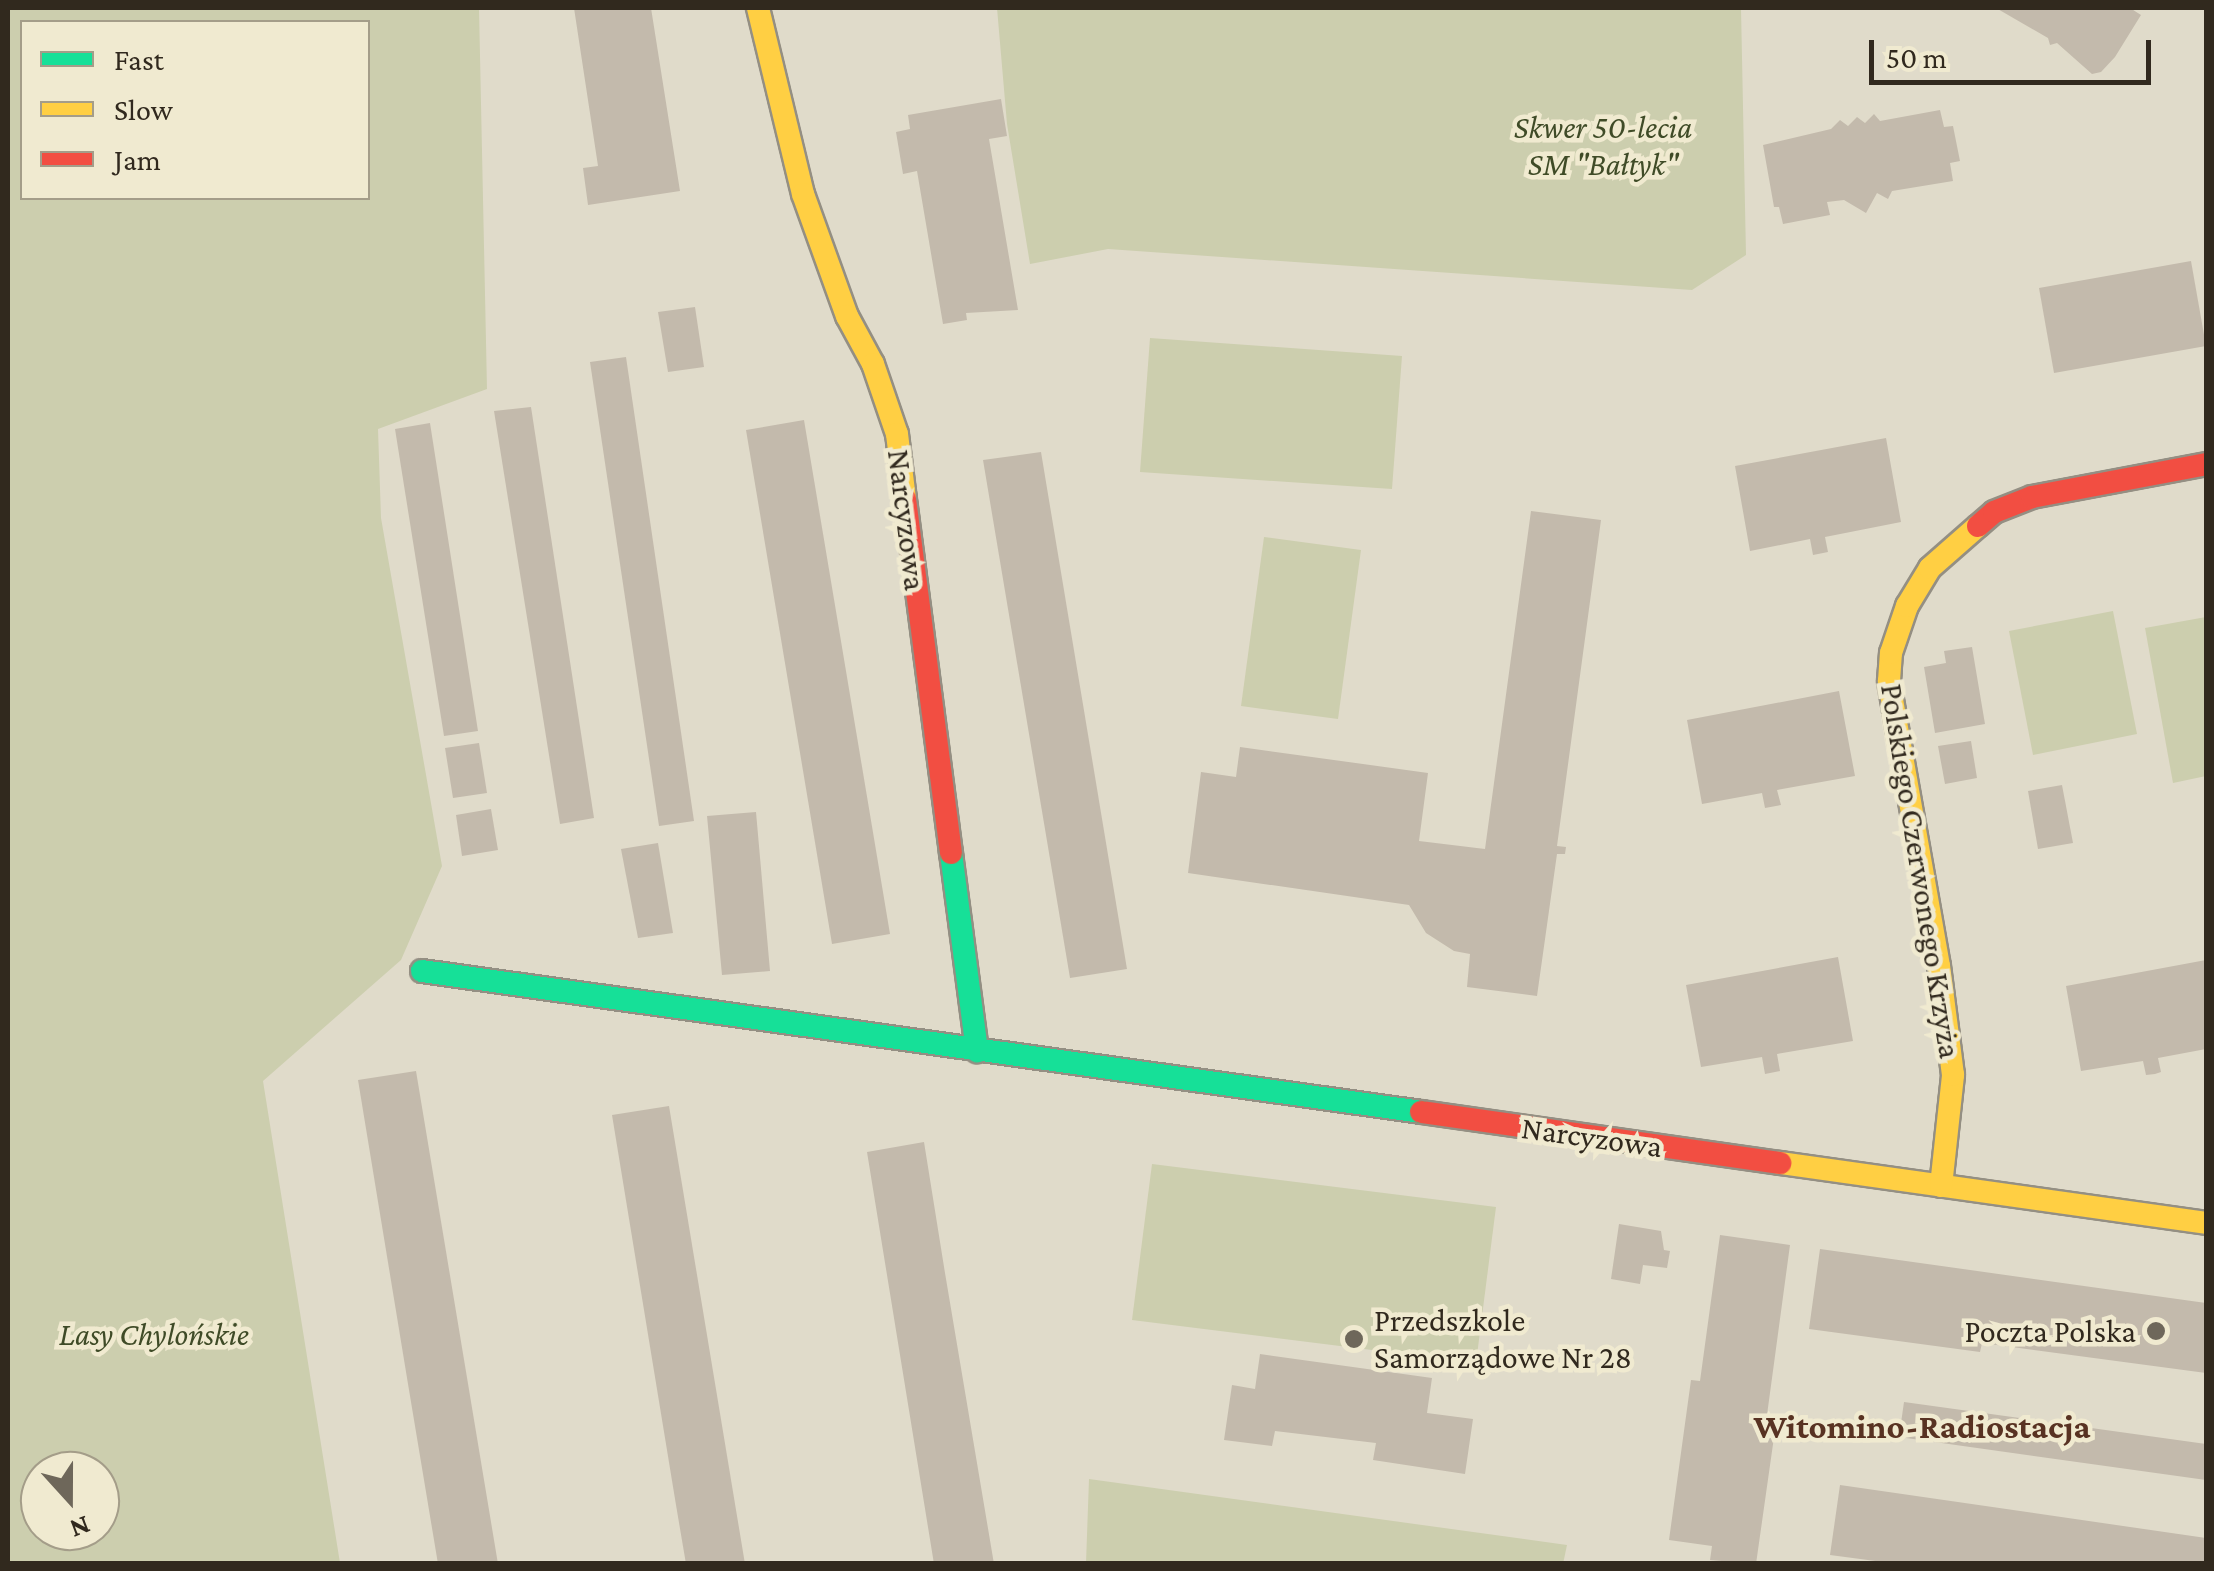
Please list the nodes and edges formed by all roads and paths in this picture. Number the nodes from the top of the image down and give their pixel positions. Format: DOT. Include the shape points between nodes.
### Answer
graph roads {
  1 [pos="758,8"];
  2 [pos="2206,464"];
  3 [pos="422,972"];
  4 [pos="976,1051"];
  5 [pos="1941,1186"];
  6 [pos="2206,1222"];
  1 -- 4 [label="street, Narcyzowa" via="803,194 897,434"];
  2 -- 5 [label="street, Polskiego Czerwonego Krzyża" via="2032,497 1994,512 1930,568 1907,606 1889,682 1953,1075"];
  3 -- 4 [label="street, Narcyzowa"];
  4 -- 5 [label="street, Narcyzowa"];
  5 -- 6 [label="street, Narcyzowa"];
}
